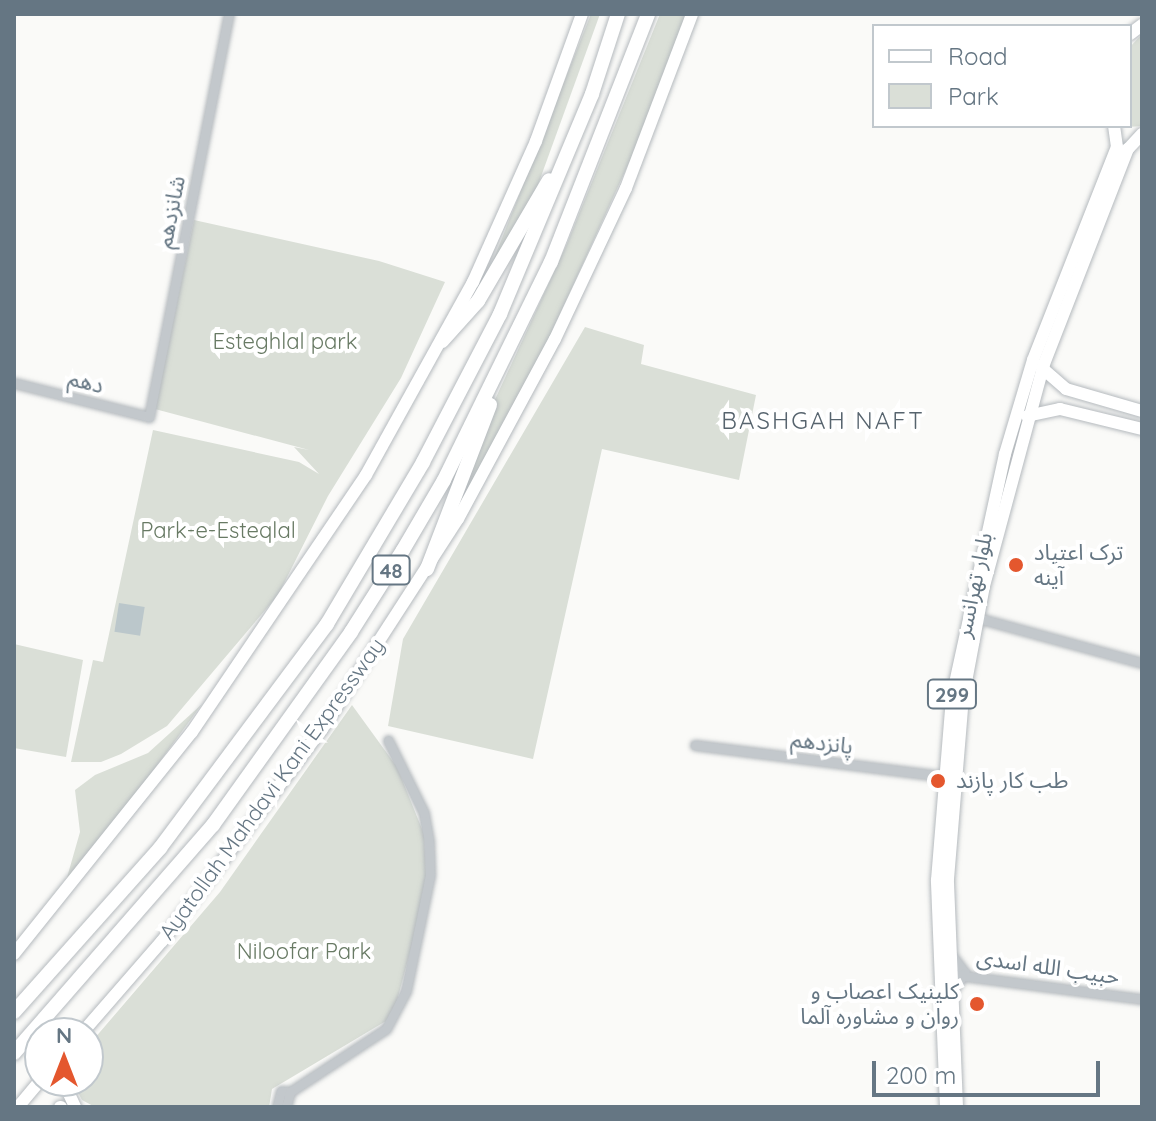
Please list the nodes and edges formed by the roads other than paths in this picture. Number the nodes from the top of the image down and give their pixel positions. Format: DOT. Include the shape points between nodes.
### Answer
graph roads {
  1 [pos="229,14"];
  2 [pos="582,14"];
  3 [pos="618,14"];
  4 [pos="648,14"];
  5 [pos="692,14"];
  6 [pos="1115,129"];
  7 [pos="1140,135"];
  8 [pos="565,161"];
  9 [pos="442,341"];
  10 [pos="506,359"];
  11 [pos="1042,368"];
  12 [pos="14,383"];
  13 [pos="1128,407"];
  14 [pos="1142,411"];
  15 [pos="1027,416"];
  16 [pos="149,417"];
  17 [pos="1123,424"];
  18 [pos="1142,429"];
  19 [pos="427,569"];
  20 [pos="978,618"];
  21 [pos="1142,663"];
  22 [pos="388,740"];
  23 [pos="695,745"];
  24 [pos="949,777"];
  25 [pos="14,954"];
  26 [pos="965,973"];
  27 [pos="946,974"];
  28 [pos="1142,999"];
  29 [pos="110,1003"];
  30 [pos="14,1012"];
  31 [pos="97,1017"];
  32 [pos="101,1017"];
  33 [pos="14,1053"];
  34 [pos="290,1092"];
  35 [pos="277,1107"];
  36 [pos="286,1107"];
  37 [pos="946,1107"];
  38 [pos="957,1107"];
  1 -- 16 [label="street, شانزدهم"];
  2 -- 9 [label="main road" via="536,141"];
  3 -- 8 [label="highway, 48"];
  4 -- 10 [label="highway, Ayatollah Mahdavi Kani Expressway / 48" via="551,262"];
  5 -- 19 [label="main road, Ayatollah Mahdavi Kani Expressway" via="626,188 555,339"];
  6 -- 7 [label="main road"];
  6 -- 24 [label="main road, بلوار تهرانسر / 299" via="1117,147 1033,360 993,498 952,697"];
  7 -- 11 [label="main road, بلوار تهرانسر" via="1128,149"];
  8 -- 9 [label="highway" via="478,301"];
  8 -- 30 [label="highway, 48" via="486,341 423,462 327,624 160,848"];
  9 -- 25 [label="main road" via="366,475 234,673 128,816"];
  10 -- 19 [label="highway"];
  10 -- 33 [label="highway, Ayatollah Mahdavi Kani Expressway / 48" via="403,550 247,779 150,900"];
  11 -- 13 [label="main road" via="1066,389"];
  11 -- 15 [label="main road, بلوار تهرانسر"];
  12 -- 16 [label="street, دهم"];
  13 -- 14 [label="main road"];
  13 -- 17 [label="main road"];
  15 -- 17 [label="main road" via="1060,409"];
  15 -- 20 [label="main road, بلوار تهرانسر"];
  17 -- 18 [label="main road"];
  19 -- 29 [label="main road, Ayatollah Mahdavi Kani Expressway" via="322,729"];
  20 -- 21 [label="street"];
  20 -- 24 [label="main road, بلوار تهرانسر"];
  22 -- 34 [label="street" via="424,813 429,842 430,875 406,991 386,1029"];
  23 -- 24 [label="street, پانزدهم"];
  24 -- 27 [label="main road, بلوار تهرانسر / 299"];
  26 -- 27 [label="street"];
  26 -- 27 [label="street, حبیب الله اسدی"];
  26 -- 27 [label="street"];
  26 -- 28 [label="street, حبیب الله اسدی"];
  27 -- 37 [label="main road, بلوار تهرانسر / 299"];
  27 -- 38 [label="main road, بلوار تهرانسر"];
  29 -- 31 [label="main road, Ayatollah Mahdavi Kani Expressway"];
  29 -- 32 [label="main road"];
  34 -- 35 [label="street" via="281,1091"];
  34 -- 36 [label="street"];
}
